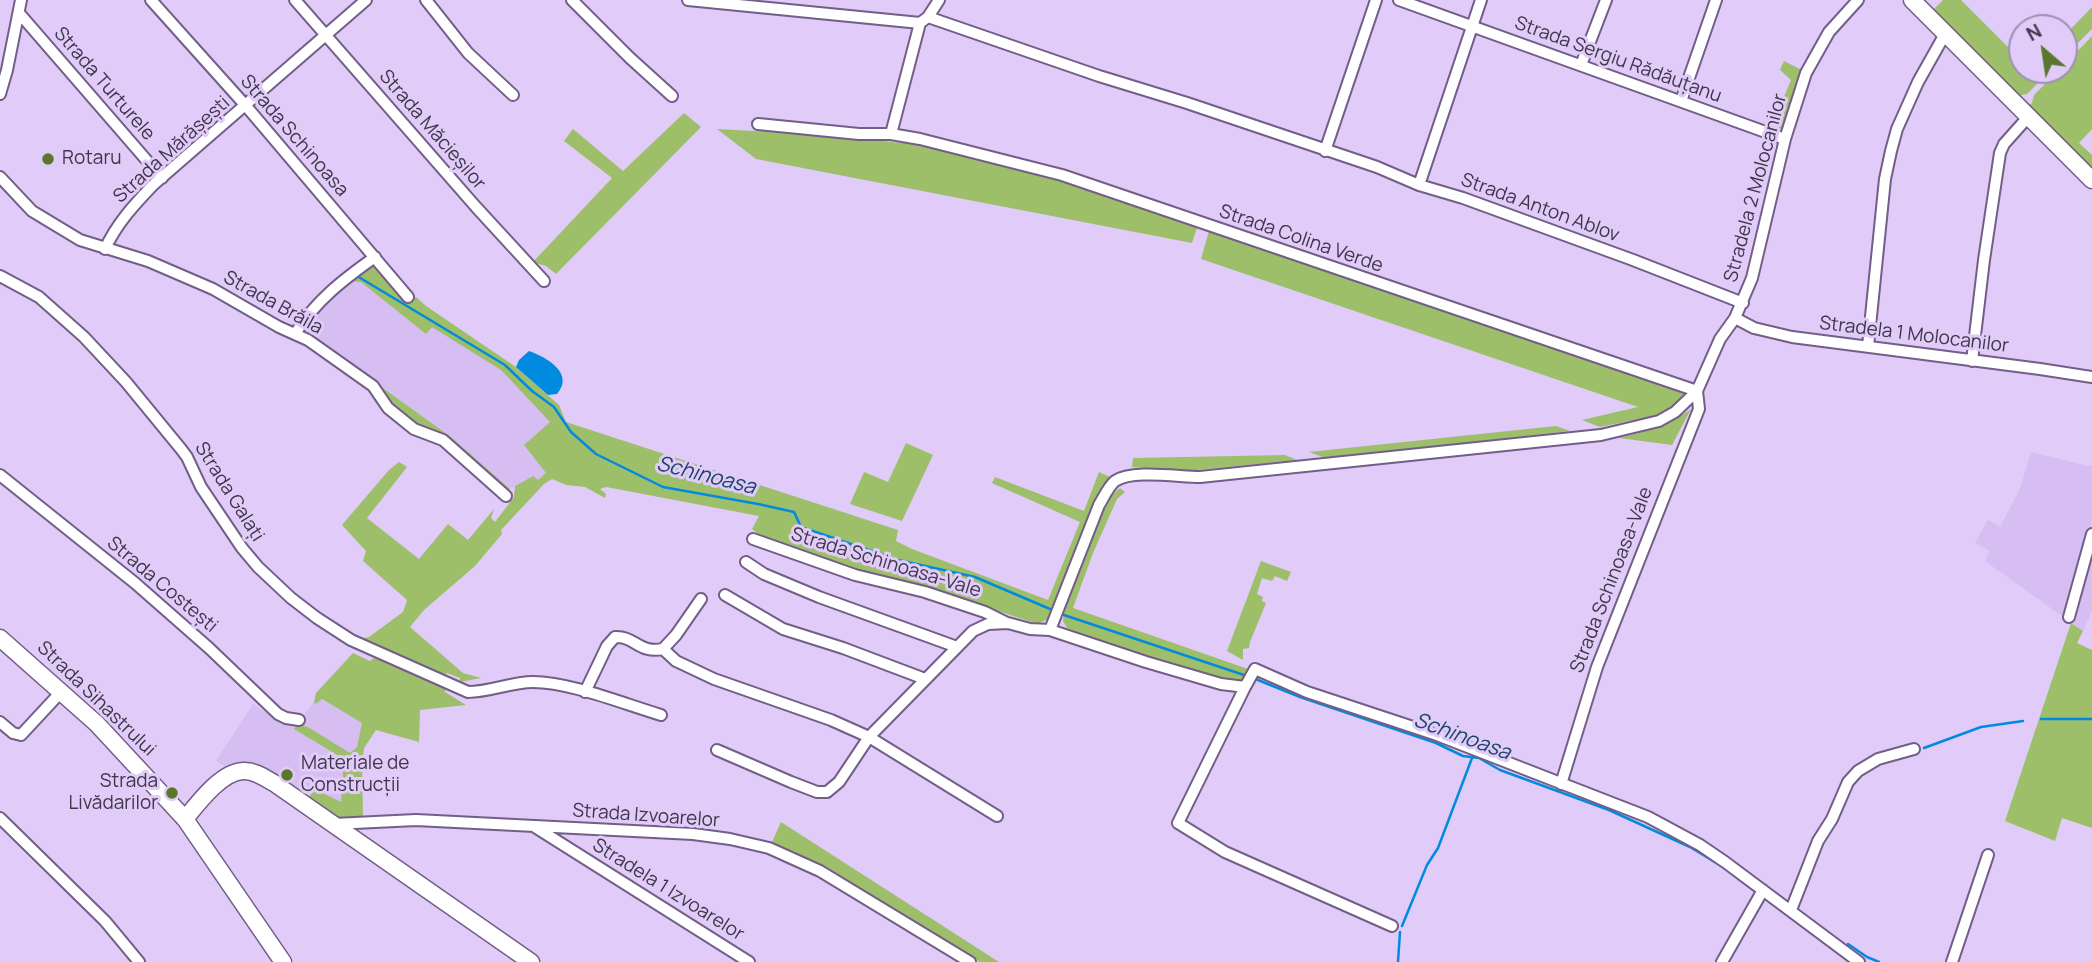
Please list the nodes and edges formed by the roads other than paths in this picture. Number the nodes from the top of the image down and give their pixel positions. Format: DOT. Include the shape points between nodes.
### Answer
graph roads {
  1 [pos="21,0"];
  2 [pos="151,0"];
  3 [pos="295,0"];
  4 [pos="366,0"];
  5 [pos="426,0"];
  6 [pos="572,0"];
  7 [pos="688,0"];
  8 [pos="939,0"];
  9 [pos="1376,0"];
  10 [pos="1399,0"];
  11 [pos="1481,0"];
  12 [pos="1606,0"];
  13 [pos="1716,0"];
  14 [pos="1857,0"];
  15 [pos="1912,0"];
  16 [pos="19,13"];
  17 [pos="924,20"];
  18 [pos="1474,26"];
  19 [pos="326,34"];
  20 [pos="1945,34"];
  21 [pos="1581,65"];
  22 [pos="0,94"];
  23 [pos="513,95"];
  24 [pos="672,96"];
  25 [pos="1681,101"];
  26 [pos="246,106"];
  27 [pos="2029,116"];
  28 [pos="758,124"];
  29 [pos="891,134"];
  30 [pos="1785,139"];
  31 [pos="1325,151"];
  32 [pos="0,177"];
  33 [pos="162,178"];
  34 [pos="2092,180"];
  35 [pos="1419,185"];
  36 [pos="105,249"];
  37 [pos="375,257"];
  38 [pos="0,276"];
  39 [pos="544,281"];
  40 [pos="408,297"];
  41 [pos="1743,303"];
  42 [pos="1735,318"];
  43 [pos="295,334"];
  44 [pos="1867,346"];
  45 [pos="1972,361"];
  46 [pos="2092,377"];
  47 [pos="1697,391"];
  48 [pos="0,475"];
  49 [pos="506,496"];
  50 [pos="2092,534"];
  51 [pos="753,539"];
  52 [pos="746,562"];
  53 [pos="725,595"];
  54 [pos="701,599"];
  55 [pos="2069,617"];
  56 [pos="1008,623"];
  57 [pos="1050,630"];
  58 [pos="0,638"];
  59 [pos="957,647"];
  60 [pos="663,649"];
  61 [pos="925,679"];
  62 [pos="1247,683"];
  63 [pos="61,692"];
  64 [pos="586,692"];
  65 [pos="661,715"];
  66 [pos="299,720"];
  67 [pos="0,722"];
  68 [pos="869,737"];
  69 [pos="1914,749"];
  70 [pos="717,750"];
  71 [pos="1561,784"];
  72 [pos="996,816"];
  73 [pos="0,818"];
  74 [pos="184,819"];
  75 [pos="332,825"];
  76 [pos="533,825"];
  77 [pos="1988,855"];
  78 [pos="1761,894"];
  79 [pos="1791,910"];
  80 [pos="1392,926"];
  81 [pos="139,962"];
  82 [pos="283,962"];
  83 [pos="531,962"];
  84 [pos="749,962"];
  85 [pos="970,962"];
  86 [pos="1722,962"];
  87 [pos="1859,962"];
  88 [pos="1952,962"];
  1 -- 16 [label="street"];
  2 -- 26 [label="street, Strada Schinoasa"];
  3 -- 19 [label="street, Strada Măcieșilor"];
  4 -- 19 [label="street, Strada Mărășești"];
  5 -- 23 [label="street" via="468,53"];
  6 -- 24 [label="street"];
  7 -- 17 [label="street, Strada Anton Ablov"];
  8 -- 17 [label="street"];
  9 -- 31 [label="street"];
  10 -- 18 [label="street, Strada Sergiu Rădăuțanu"];
  11 -- 18 [label="street"];
  12 -- 21 [label="street"];
  13 -- 25 [label="street"];
  14 -- 30 [label="street, Stradela 2 Molocanilor" via="1819,47"];
  15 -- 20 [label="street"];
  16 -- 22 [label="street"];
  16 -- 33 [label="street, Strada Turturele"];
  17 -- 29 [label="street"];
  17 -- 31 [label="street, Strada Anton Ablov"];
  18 -- 21 [label="street, Strada Sergiu Rădăuțanu"];
  18 -- 35 [label="street"];
  19 -- 26 [label="street, Strada Mărășești"];
  19 -- 39 [label="street, Strada Măcieșilor"];
  20 -- 27 [label="street"];
  20 -- 44 [label="street" via="1891,151"];
  21 -- 25 [label="street, Strada Sergiu Rădăuțanu"];
  25 -- 30 [label="street, Strada Sergiu Rădăuțanu"];
  26 -- 33 [label="street, Strada Mărășești"];
  26 -- 37 [label="street, Strada Schinoasa"];
  27 -- 34 [label="street"];
  27 -- 45 [label="street" via="2000,153"];
  28 -- 29 [label="street, Strada Colina Verde"];
  29 -- 47 [label="street, Strada Colina Verde" via="1062,175"];
  30 -- 41 [label="street, Stradela 2 Molocanilor"];
  31 -- 35 [label="street, Strada Anton Ablov"];
  32 -- 36 [label="street, Strada Brăila" via="32,211 80,240"];
  33 -- 36 [label="street, Strada Mărășești" via="122,218"];
  35 -- 41 [label="street, Strada Anton Ablov"];
  36 -- 43 [label="street, Strada Brăila" via="148,261 213,289"];
  37 -- 40 [label="street, Strada Schinoasa"];
  37 -- 43 [label="street" via="322,299"];
  38 -- 64 [label="street, Strada Galați" via="39,297 103,357 181,449 216,511 250,558 317,618 370,649 468,692 531,682"];
  41 -- 42 [label="street, Stradela 2 Molocanilor"];
  42 -- 44 [label="street, Stradela 1 Molocanilor" via="1792,337"];
  42 -- 47 [label="street, Stradela 2 Molocanilor" via="1720,339"];
  43 -- 49 [label="street, Strada Brăila" via="366,380 388,408 414,429 443,440"];
  44 -- 45 [label="street, Stradela 1 Molocanilor"];
  45 -- 46 [label="street, Stradela 1 Molocanilor"];
  47 -- 57 [label="street" via="1660,421 1601,435 1200,477 1121,478 1109,487 1099,505"];
  47 -- 71 [label="street, Strada Schinoasa-Vale" via="1699,409 1597,667"];
  48 -- 66 [label="street, Strada Costești" via="135,583 278,714"];
  50 -- 55 [label="street"];
  51 -- 56 [label="street, Strada Schinoasa-Vale"];
  52 -- 59 [label="street" via="819,597"];
  53 -- 61 [label="street" via="783,629"];
  54 -- 60 [label="street"];
  56 -- 57 [label="street, Strada Schinoasa-Vale"];
  56 -- 59 [label="street, Strada Schinoasa-Vale" via="973,631"];
  57 -- 62 [label="street, Strada Schinoasa-Vale" via="1221,684"];
  58 -- 63 [label="street, Strada Sihastrului"];
  59 -- 61 [label="street, Strada Schinoasa-Vale"];
  60 -- 64 [label="street" via="648,651 622,636 615,637"];
  60 -- 68 [label="street" via="676,661 714,678"];
  61 -- 68 [label="street, Strada Schinoasa-Vale"];
  62 -- 71 [label="street" via="1255,669"];
  62 -- 80 [label="street" via="1178,823 1224,852"];
  63 -- 67 [label="street" via="21,735"];
  63 -- 74 [label="street, Strada Sihastrului" via="132,760"];
  64 -- 65 [label="street, Strada Galați"];
  68 -- 70 [label="street, Strada Schinoasa-Vale" via="827,792 788,781"];
  68 -- 72 [label="street"];
  69 -- 79 [label="street" via="1878,759 1848,782"];
  71 -- 78 [label="street" via="1647,817 1689,839 1725,862"];
  73 -- 81 [label="street" via="105,921"];
  74 -- 75 [label="street" via="209,791 231,774 244,771 274,783"];
  74 -- 82 [label="street, Strada Sihastrului"];
  75 -- 76 [label="street, Strada Izvoarelor" via="416,820"];
  75 -- 83 [label="street"];
  76 -- 84 [label="street, Stradela 1 Izvoarelor"];
  76 -- 85 [label="street, Strada Izvoarelor" via="693,834 769,848 820,871"];
  77 -- 88 [label="street"];
  78 -- 79 [label="street"];
  78 -- 86 [label="street"];
  79 -- 87 [label="street"];
}
